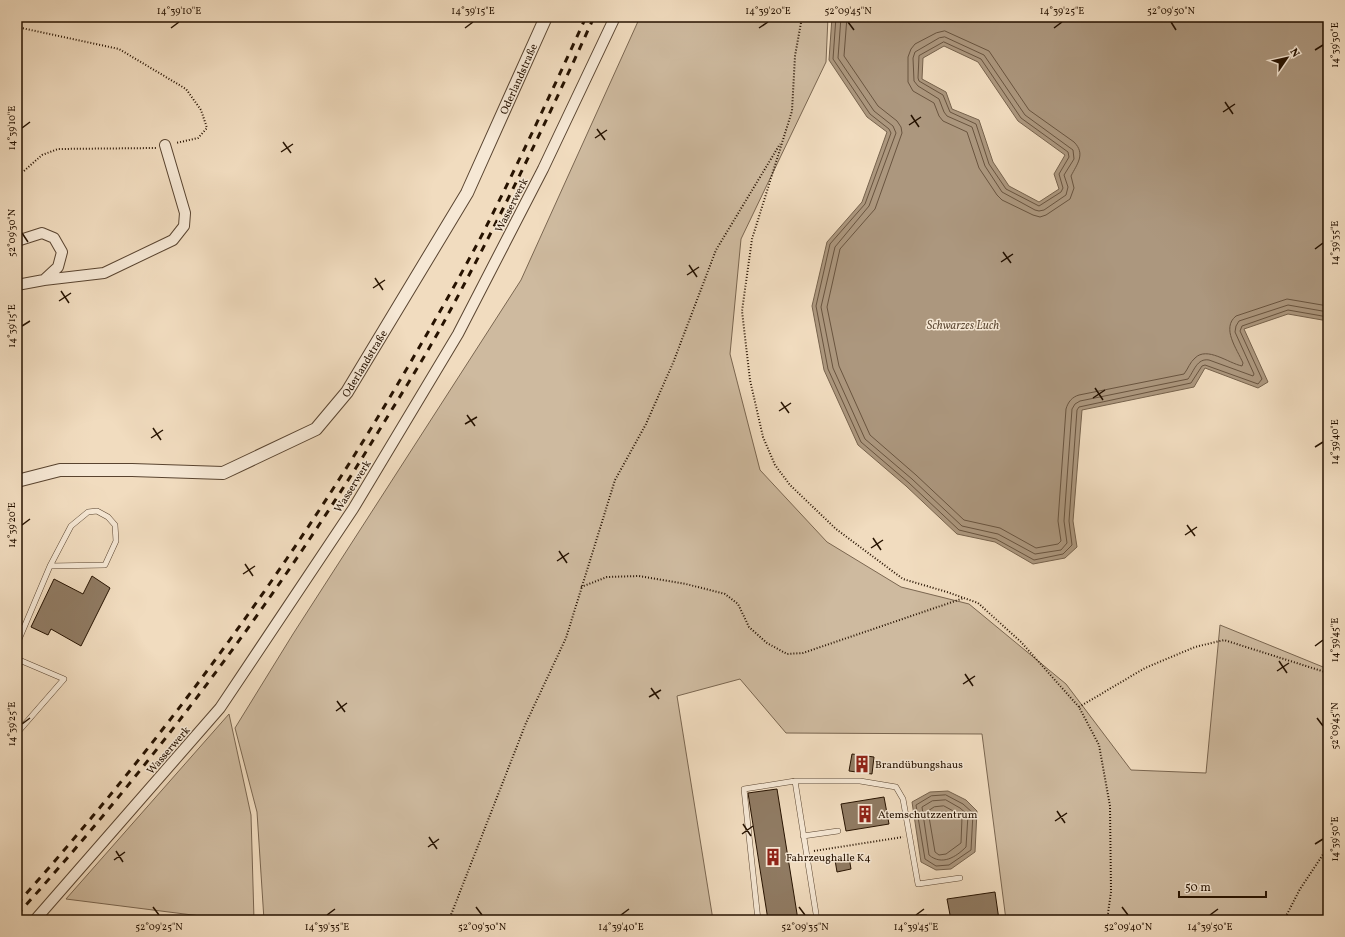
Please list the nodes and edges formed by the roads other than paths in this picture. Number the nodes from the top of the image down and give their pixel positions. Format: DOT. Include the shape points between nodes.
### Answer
graph roads {
  1 [pos="546,17"];
  2 [pos="615,17"];
  3 [pos="165,145"];
  4 [pos="17,241"];
  5 [pos="44,280"];
  6 [pos="17,286"];
  7 [pos="17,481"];
  8 [pos="50,566"];
  9 [pos="18,641"];
  10 [pos="17,659"];
  11 [pos="17,733"];
  12 [pos="795,781"];
  13 [pos="838,831"];
  14 [pos="803,836"];
  15 [pos="960,878"];
  16 [pos="35,920"];
  17 [pos="758,920"];
  18 [pos="817,920"];
  19 [pos="902,920"];
  20 [pos="928,920"];
  1 -- 7 [label="street, Oderlandstraße" via="467,193 347,392 316,429 223,473 60,470"];
  2 -- 16 [label="street, Wasserwerk" via="543,169 458,334 353,509 220,708"];
  3 -- 5 [label="street" via="185,213 184,226 173,240 104,273"];
  4 -- 5 [label="street" via="42,233 54,238 62,252 58,267"];
  5 -- 6 [label="street"];
  8 -- 8 [label="lane" via="105,565 116,540 115,525 108,517 97,511 88,512 72,526"];
  8 -- 9 [label="lane"];
  10 -- 11 [label="lane" via="64,679"];
  12 -- 14 [label="lane"];
  12 -- 15 [label="lane" via="860,781 896,787 903,799 918,884"];
  12 -- 17 [label="lane" via="744,789"];
  13 -- 14 [label="lane"];
  14 -- 18 [label="lane"];
  19 -- 20 [label="lane" via="925,917"];
}
